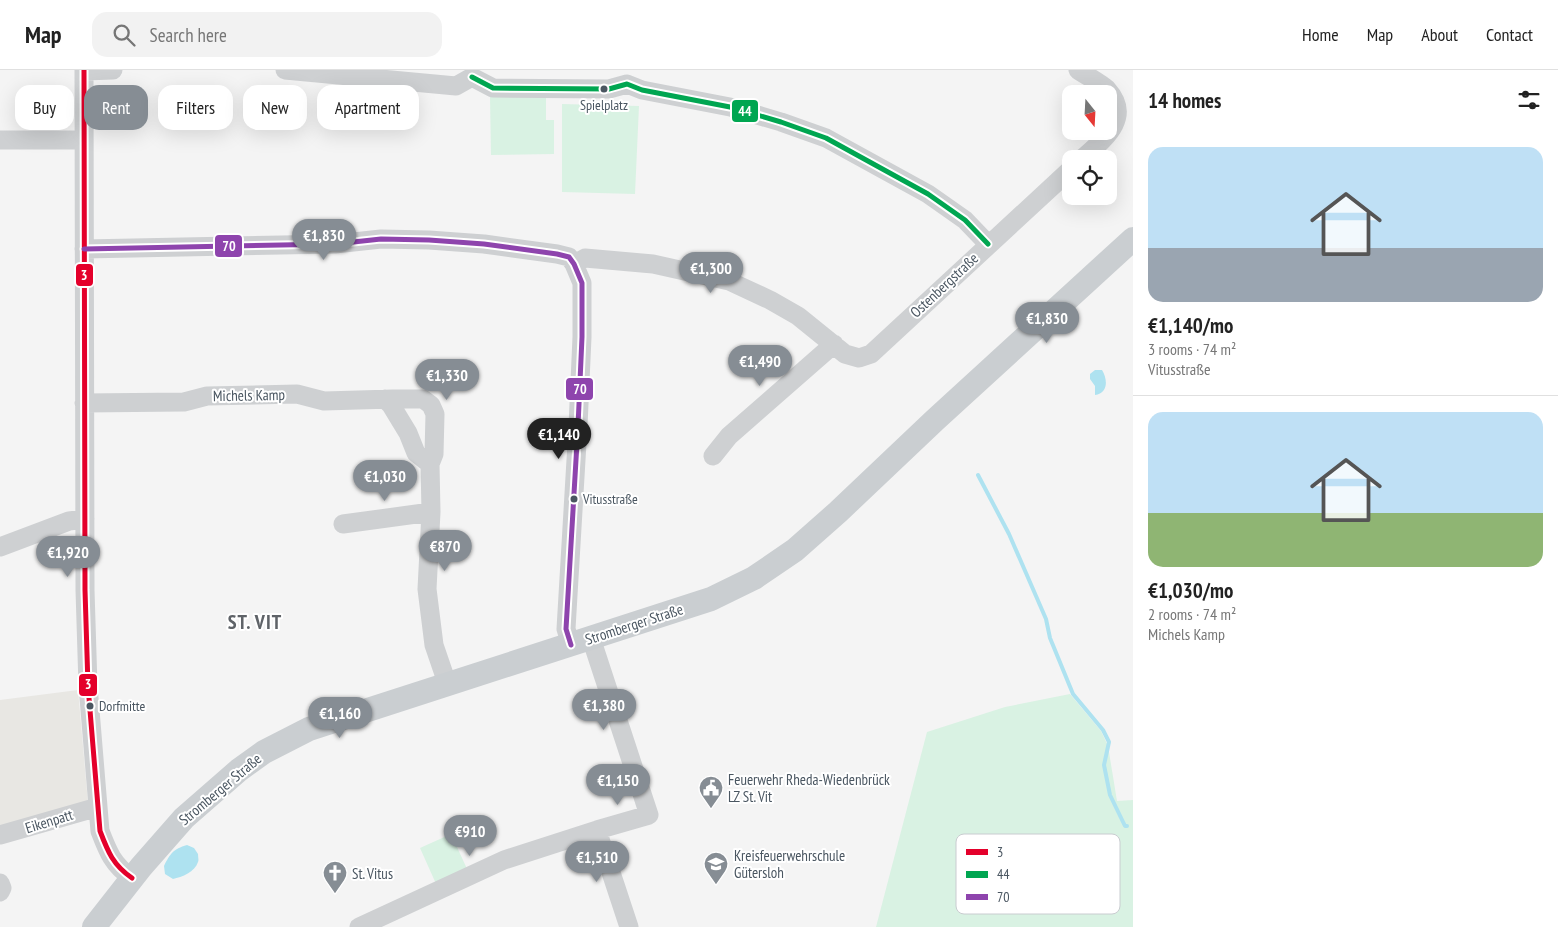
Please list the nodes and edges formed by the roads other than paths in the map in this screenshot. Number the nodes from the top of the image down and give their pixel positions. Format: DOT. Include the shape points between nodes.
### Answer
graph roads {
  1 [pos="84,70"];
  2 [pos="113,70"];
  3 [pos="285,70"];
  4 [pos="1078,70"];
  5 [pos="472,74"];
  6 [pos="627,77"];
  7 [pos="0,140"];
  8 [pos="84,140"];
  9 [pos="1092,150"];
  10 [pos="1062,177"];
  11 [pos="1133,239"];
  12 [pos="988,244"];
  13 [pos="84,249"];
  14 [pos="574,264"];
  15 [pos="834,344"];
  16 [pos="384,399"];
  17 [pos="84,403"];
  18 [pos="713,456"];
  19 [pos="430,464"];
  20 [pos="431,512"];
  21 [pos="85,519"];
  22 [pos="343,524"];
  23 [pos="0,547"];
  24 [pos="581,641"];
  25 [pos="447,684"];
  26 [pos="98,807"];
  27 [pos="597,830"];
  28 [pos="0,835"];
  29 [pos="132,878"];
  30 [pos="0,883"];
  31 [pos="0,892"];
  32 [pos="94,927"];
  33 [pos="359,927"];
  34 [pos="629,927"];
  1 -- 2 [label="street"];
  1 -- 8 [label="street"];
  3 -- 5 [label="street" via="456,86"];
  4 -- 9 [label="street" via="1107,89 1121,110 1118,125"];
  5 -- 6 [label="street" via="493,88 609,89"];
  6 -- 12 [label="street" via="642,90 730,107 826,138 928,194 964,220"];
  7 -- 8 [label="street"];
  8 -- 13 [label="street"];
  10 -- 12 [label="street, Ostenbergstraße"];
  11 -- 24 [label="main road, Stromberger Straße" via="795,550 754,578 711,599"];
  12 -- 15 [label="street, Ostenbergstraße" via="871,354 859,358 845,354"];
  13 -- 14 [label="street" via="429,240 557,254 569,257"];
  13 -- 17 [label="street"];
  14 -- 15 [label="street, Ostenbergstraße" via="585,258 652,264 730,281 798,316"];
  14 -- 24 [label="street" via="582,283 582,337 566,629"];
  15 -- 18 [label="street" via="729,436"];
  16 -- 17 [label="street, Michels Kamp" via="324,400 287,394 207,396 184,402"];
  16 -- 19 [label="street" via="408,433 416,453"];
  16 -- 19 [label="street, Michels Kamp" via="423,399 430,405 435,414 434,454"];
  17 -- 21 [label="street"];
  19 -- 20 [label="street, Michels Kamp"];
  20 -- 22 [label="street"];
  20 -- 25 [label="street, Michels Kamp" via="427,589 434,644"];
  21 -- 23 [label="street" via="69,520"];
  21 -- 26 [label="street" via="88,686"];
  24 -- 25 [label="main road, Stromberger Straße"];
  24 -- 27 [label="street" via="649,814"];
  25 -- 29 [label="main road, Stromberger Straße" via="309,729 264,752 184,818"];
  26 -- 28 [label="street, Eikenpatt"];
  26 -- 29 [label="street" via="100,831 108,853 116,865"];
  27 -- 33 [label="street" via="504,860"];
  27 -- 34 [label="street"];
  29 -- 32 [label="main road, Stromberger Straße"];
  30 -- 31 [label="street"];
}
